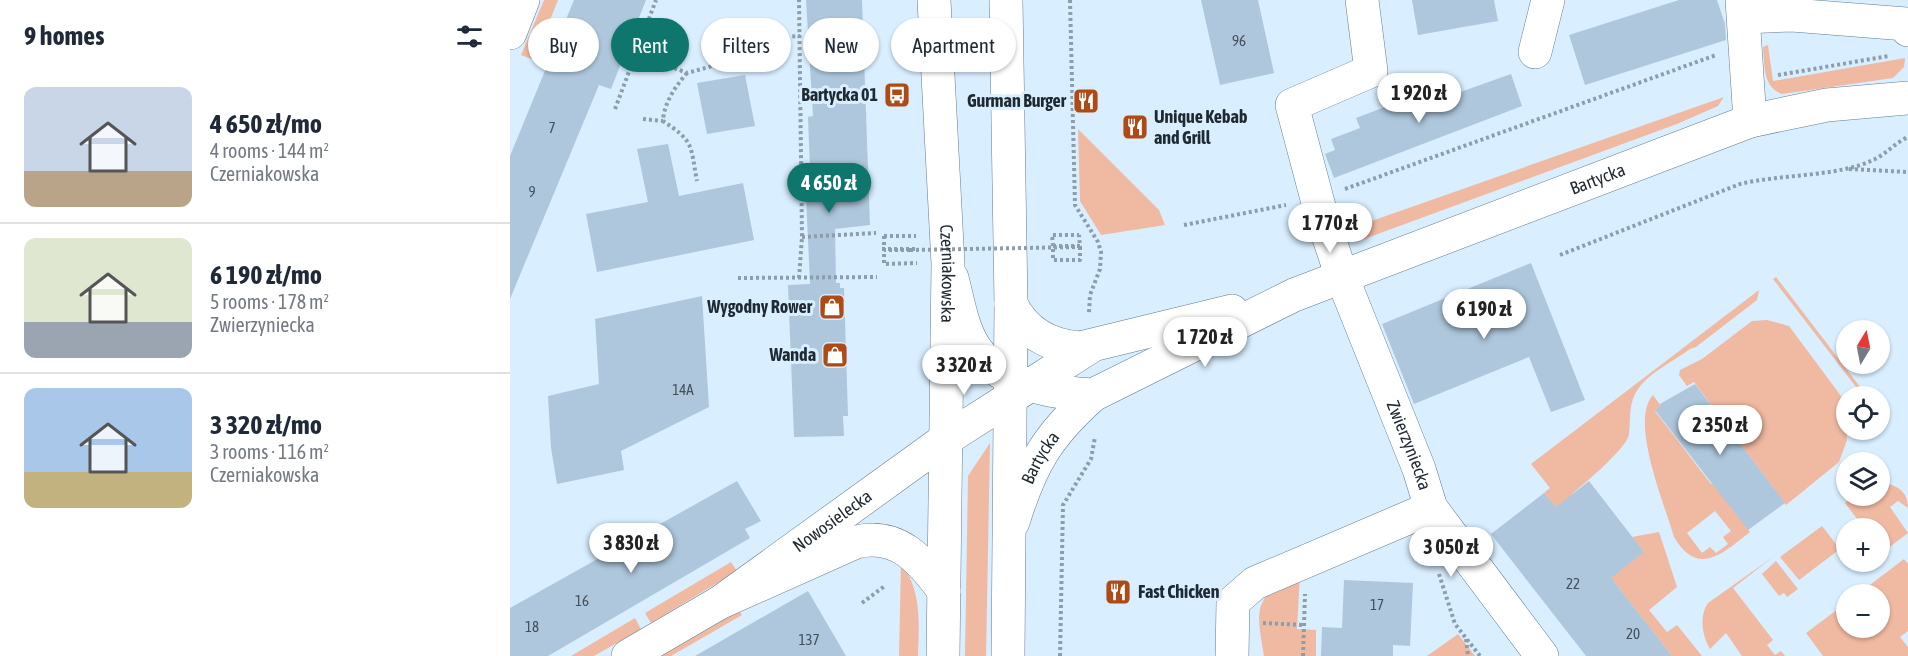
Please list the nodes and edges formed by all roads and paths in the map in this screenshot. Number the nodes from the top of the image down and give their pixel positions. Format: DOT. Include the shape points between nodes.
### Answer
graph roads {
  1 [pos="523,0"];
  2 [pos="656,0"];
  3 [pos="799,0"];
  4 [pos="934,0"];
  5 [pos="1006,0"];
  6 [pos="1070,0"];
  7 [pos="1362,0"];
  8 [pos="1548,0"];
  9 [pos="649,18"];
  10 [pos="1744,21"];
  11 [pos="510,33"];
  12 [pos="800,36"];
  13 [pos="1903,43"];
  14 [pos="1535,51"];
  15 [pos="1776,66"];
  16 [pos="628,72"];
  17 [pos="687,73"];
  18 [pos="1908,98"];
  19 [pos="615,109"];
  20 [pos="643,120"];
  21 [pos="1750,121"];
  22 [pos="663,122"];
  23 [pos="1908,137"];
  24 [pos="1845,168"];
  25 [pos="1908,172"];
  26 [pos="697,181"];
  27 [pos="1317,199"];
  28 [pos="1184,225"];
  29 [pos="876,233"];
  30 [pos="802,237"];
  31 [pos="1053,246"];
  32 [pos="1080,247"];
  33 [pos="916,249"];
  34 [pos="883,250"];
  35 [pos="1560,255"];
  36 [pos="948,264"];
  37 [pos="877,277"];
  38 [pos="1342,277"];
  39 [pos="738,278"];
  40 [pos="799,278"];
  41 [pos="1294,295"];
  42 [pos="1011,304"];
  43 [pos="1090,333"];
  44 [pos="1016,385"];
  45 [pos="1093,395"];
  46 [pos="1094,429"];
  47 [pos="946,439"];
  48 [pos="1431,508"];
  49 [pos="1009,532"];
  50 [pos="1307,561"];
  51 [pos="1437,570"];
  52 [pos="886,585"];
  53 [pos="944,591"];
  54 [pos="719,603"];
  55 [pos="862,603"];
  56 [pos="1258,623"];
  57 [pos="1305,625"];
  58 [pos="1465,637"];
  59 [pos="628,656"];
  60 [pos="943,656"];
  61 [pos="1008,656"];
  62 [pos="1060,656"];
  63 [pos="1232,656"];
  64 [pos="1303,656"];
  65 [pos="1468,656"];
  66 [pos="1480,656"];
  67 [pos="1542,656"];
  1 -- 11 [label="street"];
  2 -- 9 [label="path"];
  3 -- 12 [label="path"];
  4 -- 36 [label="street, Czerniakowska"];
  5 -- 42 [label="street"];
  6 -- 43 [label="path" via="1075,205 1101,252 1100,269 1090,295"];
  7 -- 27 [label="street, Zwierzyniecka" via="1371,72 1292,105"];
  8 -- 14 [label="street"];
  10 -- 13 [label="street" via="1792,15 1905,24"];
  10 -- 21 [label="street"];
  10 -- 27 [label="path"];
  12 -- 17 [label="path" via="774,38"];
  12 -- 30 [label="path"];
  13 -- 15 [label="path" via="1777,75"];
  16 -- 19 [label="path"];
  17 -- 22 [label="path" via="676,85"];
  18 -- 21 [label="street, Bartycka" via="1827,105"];
  20 -- 22 [label="path"];
  21 -- 38 [label="street, Bartycka"];
  22 -- 26 [label="path" via="683,133 689,142"];
  23 -- 24 [label="path" via="1875,160"];
  24 -- 25 [label="path"];
  24 -- 35 [label="path" via="1740,184"];
  27 -- 28 [label="path"];
  27 -- 38 [label="street, Zwierzyniecka"];
  29 -- 30 [label="path"];
  30 -- 40 [label="path"];
  31 -- 32 [label="path, bridge"];
  31 -- 32 [label="path, bridge" via="1052,236 1079,235"];
  31 -- 32 [label="path" via="1053,260 1080,260"];
  32 -- 34 [label="path, bridge"];
  33 -- 34 [label="path, bridge"];
  33 -- 34 [label="path, bridge" via="916,236 884,236"];
  33 -- 34 [label="path" via="917,264 884,264"];
  36 -- 44 [label="street, Bartycka" via="976,349 988,364"];
  36 -- 47 [label="street, Czerniakowska"];
  37 -- 40 [label="path"];
  38 -- 41 [label="street, Bartycka"];
  38 -- 48 [label="street, Zwierzyniecka"];
  39 -- 40 [label="path"];
  41 -- 43 [label="street, Bartycka"];
  41 -- 45 [label="street, Bartycka"];
  42 -- 43 [label="street, Bartycka" via="1017,317 1041,339 1067,347"];
  42 -- 44 [label="street"];
  43 -- 44 [label="street, Bartycka"];
  44 -- 45 [label="street, Bartycka"];
  44 -- 47 [label="street, Bartycka"];
  44 -- 49 [label="street"];
  45 -- 49 [label="street, Bartycka" via="1044,446 1026,479"];
  46 -- 62 [label="path" via="1091,459 1063,505"];
  47 -- 53 [label="street, Czerniakowska"];
  47 -- 54 [label="street, Nowosielecka"];
  48 -- 50 [label="street"];
  48 -- 67 [label="street, Zwierzyniecka"];
  49 -- 61 [label="street"];
  50 -- 57 [label="path"];
  50 -- 63 [label="street" via="1255,583 1233,602"];
  51 -- 58 [label="path" via="1455,624"];
  52 -- 55 [label="path"];
  53 -- 54 [label="street, Nowosielecka" via="924,564 892,541 874,538 856,542"];
  53 -- 60 [label="street, Czerniakowska"];
  54 -- 59 [label="street, Nowosielecka"];
  56 -- 57 [label="path"];
  57 -- 64 [label="path"];
  58 -- 65 [label="path"];
  58 -- 66 [label="path"];
}
